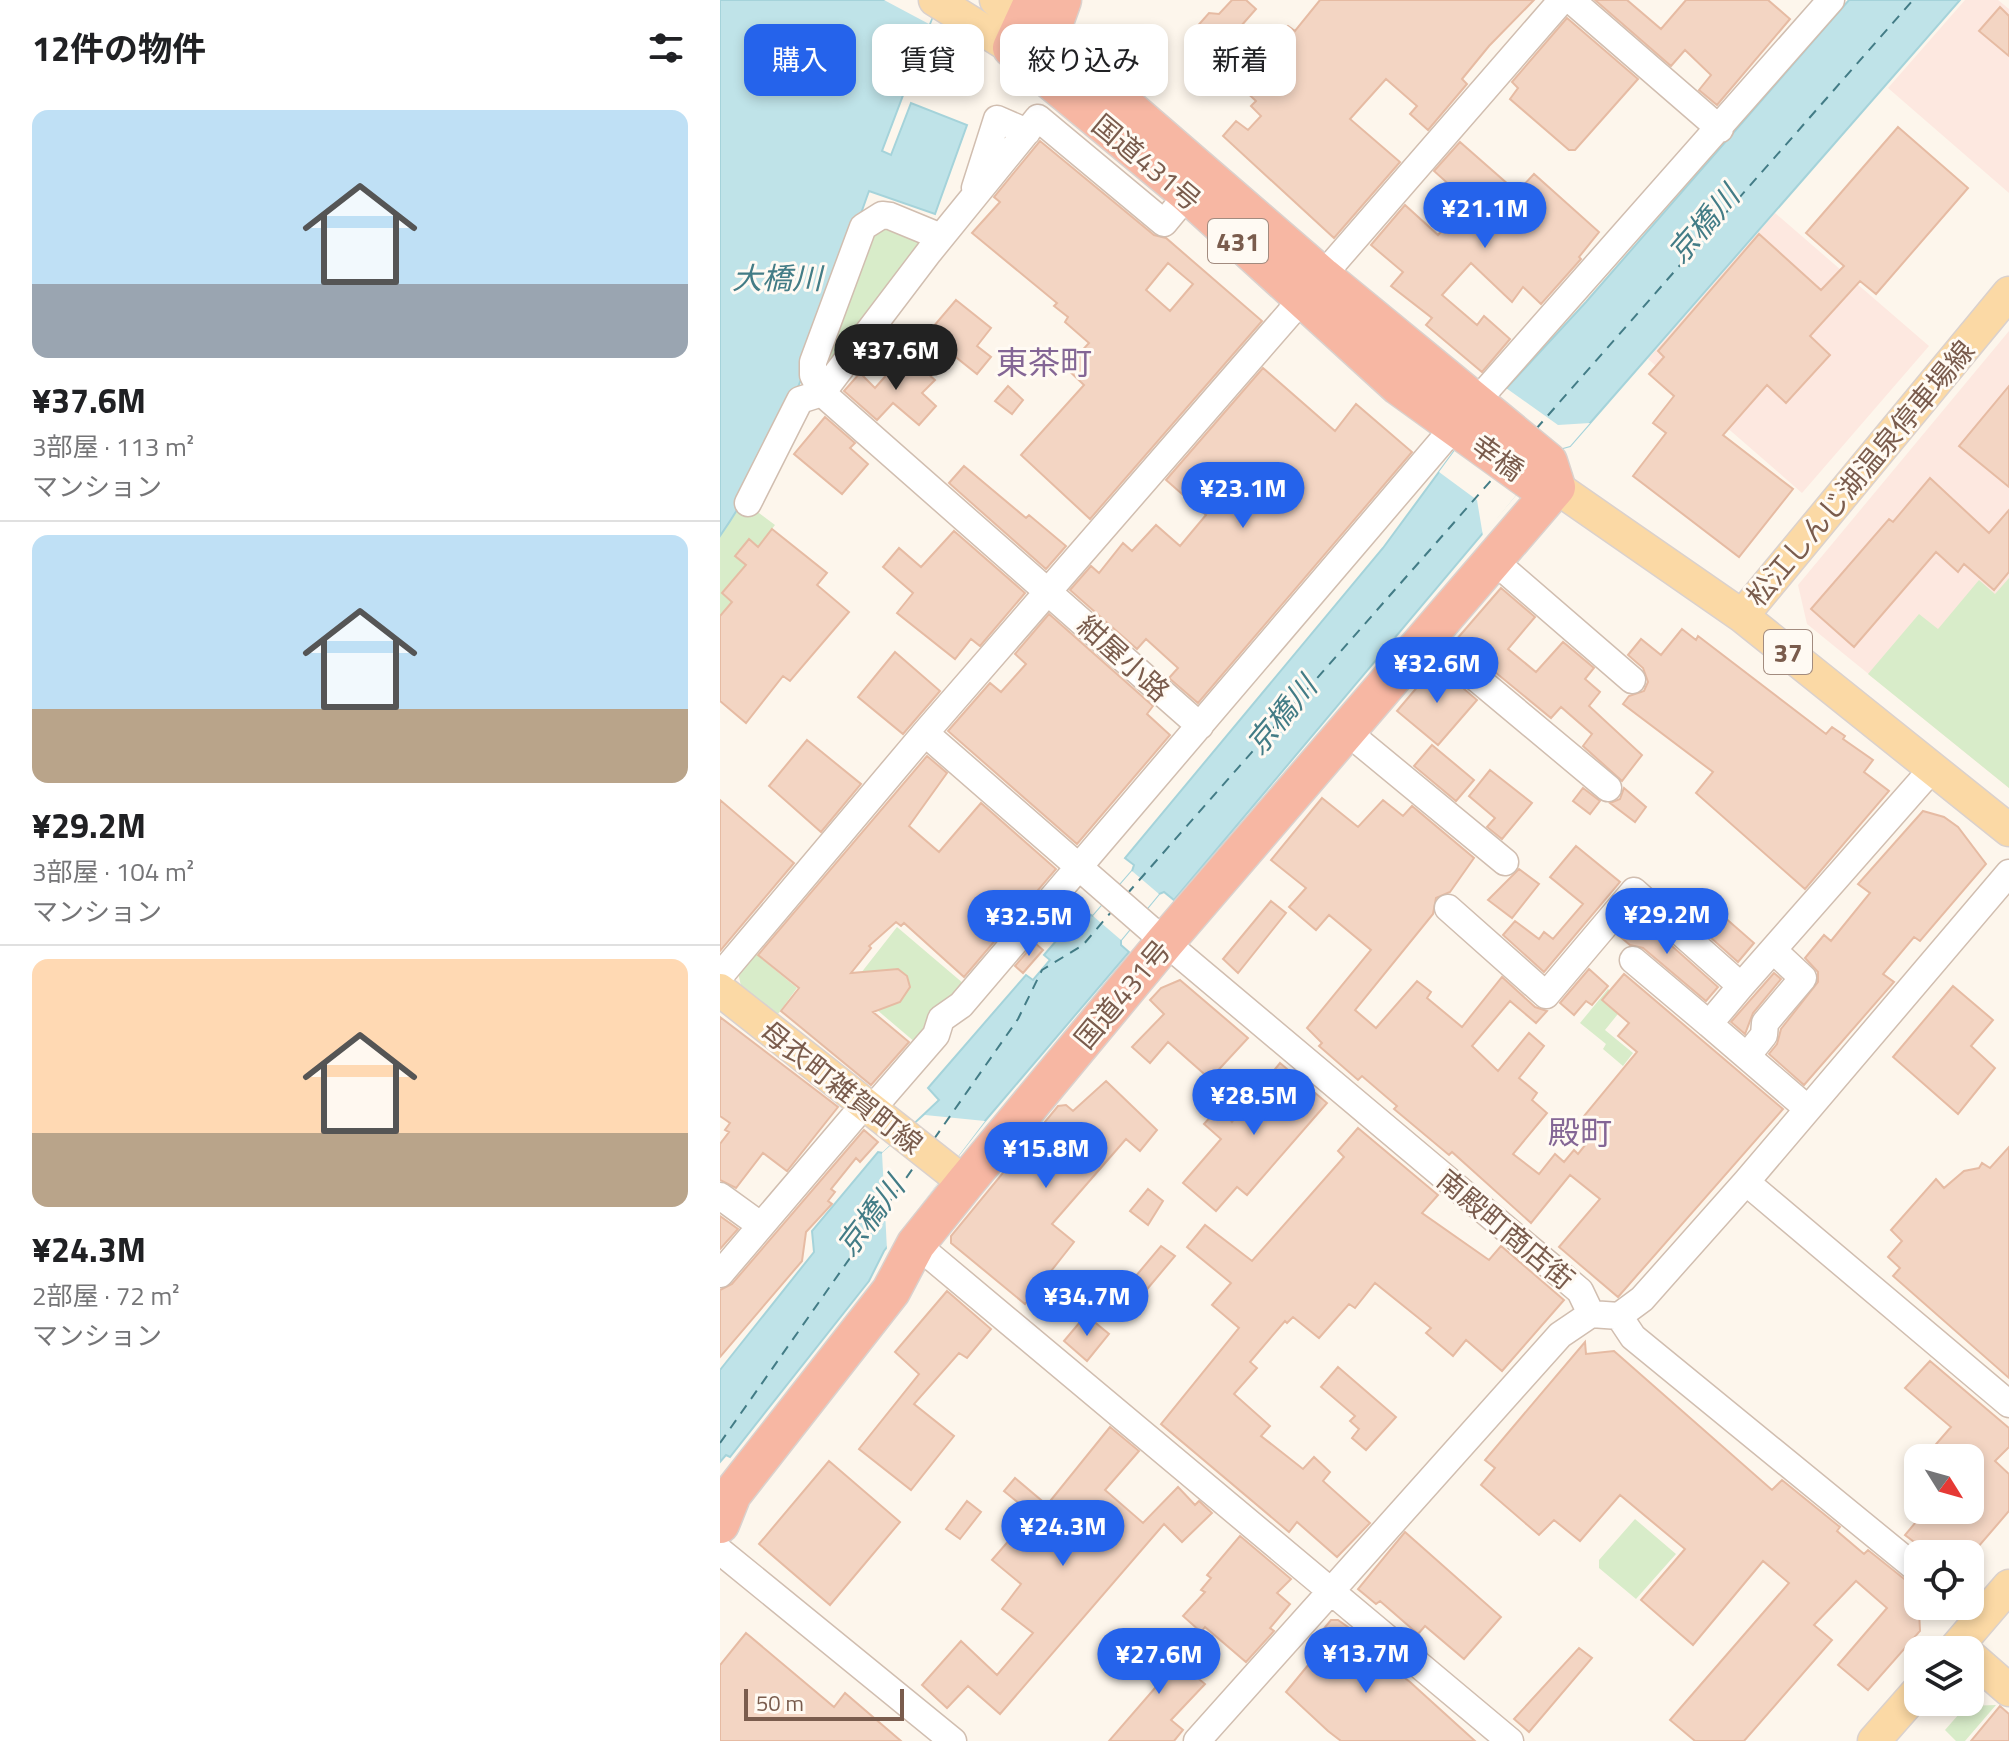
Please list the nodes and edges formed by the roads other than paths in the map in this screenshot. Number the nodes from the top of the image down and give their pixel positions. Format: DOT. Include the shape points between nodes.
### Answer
graph roads {
  1 [pos="935,0"];
  2 [pos="1062,0"];
  3 [pos="1076,0"];
  4 [pos="1562,0"];
  5 [pos="1571,0"];
  6 [pos="1831,0"];
  7 [pos="1023,22"];
  8 [pos="1720,129"];
  9 [pos="1188,194"];
  10 [pos="941,237"];
  11 [pos="1313,289"];
  12 [pos="2009,293"];
  13 [pos="822,393"];
  14 [pos="1469,417"];
  15 [pos="1545,477"];
  16 [pos="748,503"];
  17 [pos="1492,559"];
  18 [pos="1049,590"];
  19 [pos="1742,616"];
  20 [pos="1426,636"];
  21 [pos="1632,680"];
  22 [pos="1200,726"];
  23 [pos="1345,730"];
  24 [pos="925,733"];
  25 [pos="1933,768"];
  26 [pos="1608,788"];
  27 [pos="2009,830"];
  28 [pos="1505,862"];
  29 [pos="1081,866"];
  30 [pos="2009,873"];
  31 [pos="1448,908"];
  32 [pos="1154,930"];
  33 [pos="1773,950"];
  34 [pos="1633,960"];
  35 [pos="720,976"];
  36 [pos="1741,986"];
  37 [pos="720,990"];
  38 [pos="1709,1024"];
  39 [pos="1747,1056"];
  40 [pos="1808,1109"];
  41 [pos="876,1114"];
  42 [pos="957,1177"];
  43 [pos="1746,1182"];
  44 [pos="720,1196"];
  45 [pos="760,1225"];
  46 [pos="916,1244"];
  47 [pos="720,1274"];
  48 [pos="1591,1314"];
  49 [pos="1619,1316"];
  50 [pos="2009,1404"];
  51 [pos="720,1524"];
  52 [pos="720,1551"];
  53 [pos="1904,1559"];
  54 [pos="2009,1586"];
  55 [pos="1332,1591"];
  56 [pos="1984,1604"];
  57 [pos="1984,1670"];
  58 [pos="2009,1690"];
  59 [pos="1904,1707"];
  60 [pos="953,1741"];
  61 [pos="1197,1741"];
  62 [pos="1510,1741"];
  63 [pos="1874,1741"];
  1 -- 7 [label="main road"];
  2 -- 7 [label="highway"];
  3 -- 7 [label="street"];
  4 -- 11 [label="street"];
  5 -- 8 [label="street"];
  6 -- 8 [label="street"];
  7 -- 9 [label="highway, 国道431号 / 431"];
  7 -- 11 [label="highway, 国道431号 / 431"];
  8 -- 14 [label="street"];
  9 -- 10 [label="street" via="1164,223 1038,118"];
  9 -- 11 [label="highway, 国道431号 / 431"];
  10 -- 13 [label="street"];
  10 -- 13 [label="street" via="890,216 863,227 813,362"];
  11 -- 14 [label="highway, 国道431号 / 431"];
  11 -- 18 [label="street"];
  12 -- 19 [label="main road, 松江しんじ湖温泉停車場線"];
  13 -- 16 [label="street" via="800,400"];
  13 -- 18 [label="street, 紺屋小路"];
  14 -- 15 [label="highway, 幸橋 / 431"];
  14 -- 22 [label="street"];
  15 -- 17 [label="highway, 国道431号"];
  15 -- 19 [label="main road, 37"];
  17 -- 20 [label="highway, 国道431号"];
  17 -- 21 [label="street"];
  18 -- 22 [label="street, 紺屋小路"];
  18 -- 24 [label="street"];
  19 -- 25 [label="main road, 37"];
  20 -- 23 [label="highway, 国道431号"];
  20 -- 26 [label="street"];
  22 -- 29 [label="street"];
  23 -- 28 [label="street"];
  23 -- 32 [label="highway, 国道431号"];
  24 -- 29 [label="street, 南殿町商店街"];
  24 -- 35 [label="street"];
  25 -- 27 [label="main road, 37"];
  25 -- 33 [label="street"];
  29 -- 32 [label="street, 南殿町商店街"];
  29 -- 41 [label="street" via="961,1005 941,1019 936,1035"];
  30 -- 40 [label="street"];
  31 -- 36 [label="street" via="1546,995 1634,891"];
  32 -- 42 [label="highway, 国道431号"];
  32 -- 48 [label="street, 南殿町商店街" via="1580,1291"];
  33 -- 36 [label="street"];
  33 -- 39 [label="street" via="1803,978 1765,1023 1764,1035"];
  34 -- 38 [label="street"];
  36 -- 38 [label="street"];
  37 -- 41 [label="main road, 母衣町雑賀町線"];
  38 -- 39 [label="street"];
  39 -- 40 [label="street"];
  40 -- 43 [label="street"];
  41 -- 42 [label="main road, 母衣町雑賀町線"];
  41 -- 45 [label="street"];
  42 -- 46 [label="highway, 国道431号"];
  43 -- 49 [label="street" via="1642,1299"];
  43 -- 50 [label="street"];
  44 -- 45 [label="street"];
  45 -- 47 [label="street"];
  46 -- 51 [label="highway, 国道431号" via="891,1291 732,1494"];
  46 -- 55 [label="street"];
  48 -- 49 [label="street, 南殿町商店街"];
  48 -- 55 [label="street" via="1560,1335"];
  49 -- 53 [label="street" via="1633,1337"];
  52 -- 60 [label="street"];
  54 -- 56 [label="main road"];
  55 -- 61 [label="street"];
  55 -- 62 [label="street"];
  57 -- 58 [label="main road"];
  59 -- 63 [label="main road"];
}
